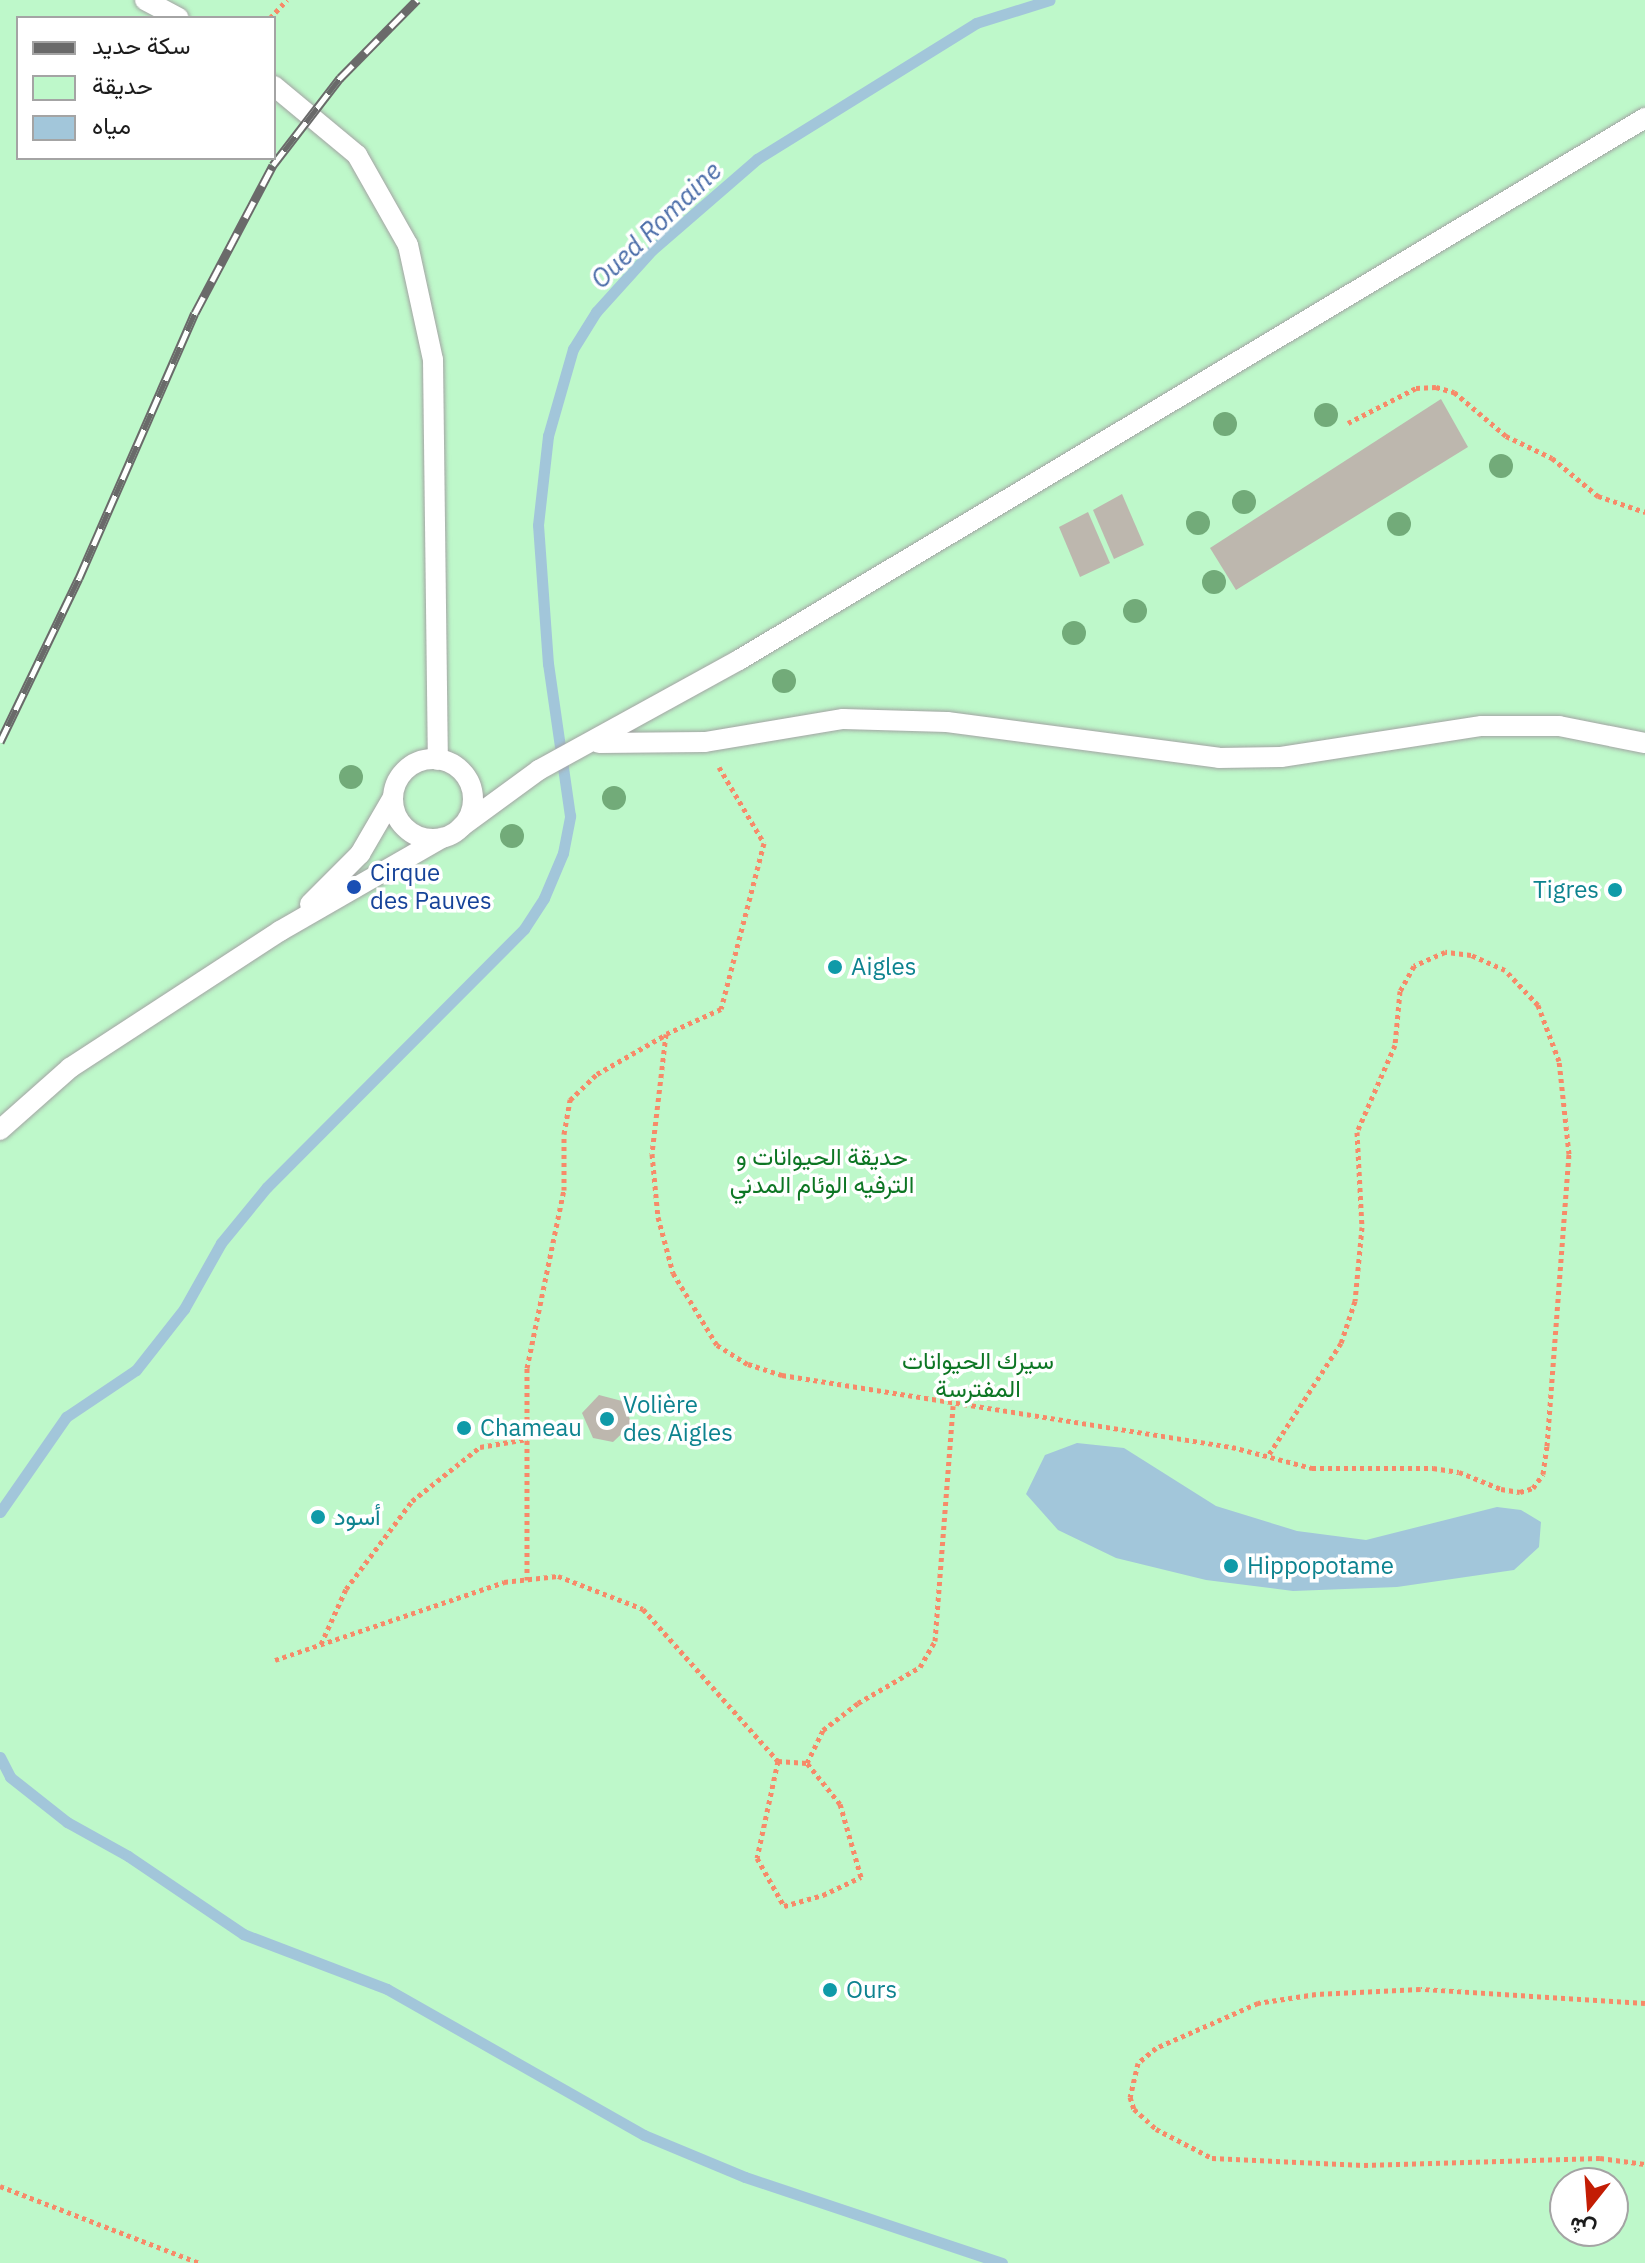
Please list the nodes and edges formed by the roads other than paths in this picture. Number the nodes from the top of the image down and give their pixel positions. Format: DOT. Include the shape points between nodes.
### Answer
graph roads {
  1 [pos="145,0"];
  2 [pos="175,16"];
  3 [pos="276,88"];
  4 [pos="1645,118"];
  5 [pos="595,743"];
  6 [pos="1645,743"];
  7 [pos="438,760"];
  8 [pos="393,797"];
  9 [pos="461,827"];
  10 [pos="442,838"];
  11 [pos="280,931"];
  12 [pos="0,1130"];
  1 -- 2 [label="lane"];
  3 -- 7 [label="lane" via="357,155 408,245 433,360"];
  4 -- 5 [label="lane"];
  5 -- 6 [label="lane" via="705,742 843,719 947,722 1219,758 1281,757 1482,726 1559,726"];
  5 -- 9 [label="lane" via="539,770"];
  7 -- 8 [label="lane" via="412,765 402,773"];
  7 -- 9 [label="lane" via="467,779 472,802"];
  8 -- 10 [label="lane" via="396,815 409,831"];
  8 -- 11 [label="lane" via="360,854"];
  9 -- 10 [label="lane"];
  10 -- 11 [label="lane"];
  11 -- 12 [label="lane" via="70,1068"];
}
